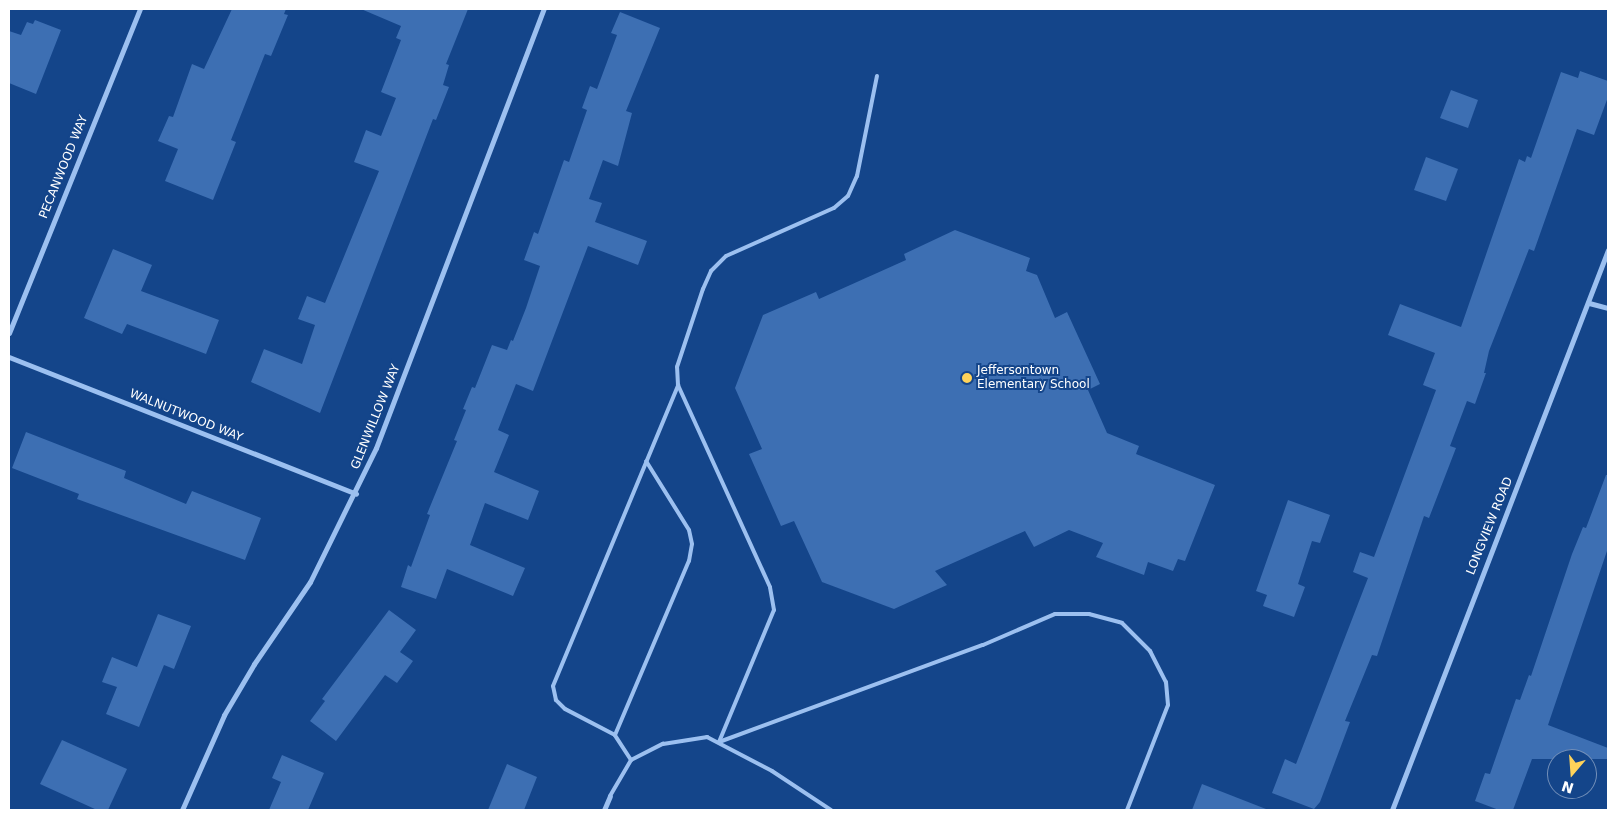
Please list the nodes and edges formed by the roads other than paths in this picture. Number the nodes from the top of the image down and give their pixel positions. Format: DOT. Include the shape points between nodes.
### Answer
graph roads {
  1 [pos="140,9"];
  2 [pos="544,9"];
  3 [pos="877,76"];
  4 [pos="1608,250"];
  5 [pos="1589,303"];
  6 [pos="1608,308"];
  7 [pos="9,333"];
  8 [pos="9,357"];
  9 [pos="678,385"];
  10 [pos="646,461"];
  11 [pos="356,494"];
  12 [pos="615,735"];
  13 [pos="719,742"];
  14 [pos="631,760"];
  15 [pos="610,796"];
  16 [pos="182,810"];
  17 [pos="604,810"];
  18 [pos="831,810"];
  19 [pos="1127,810"];
  20 [pos="1392,810"];
  1 -- 7 [label="street, PECANWOOD WAY"];
  2 -- 11 [label="street, GLENWILLOW WAY"];
  3 -- 9 [label="lane" via="857,176 848,196 834,208 726,256 711,271 688,328 677,367"];
  4 -- 5 [label="street, LONGVIEW ROAD"];
  5 -- 6 [label="street"];
  5 -- 20 [label="street, LONGVIEW ROAD"];
  8 -- 11 [label="street, WALNUTWOOD WAY"];
  9 -- 10 [label="lane"];
  9 -- 13 [label="lane" via="770,587 774,610"];
  10 -- 12 [label="lane" via="688,530 692,544 689,561"];
  10 -- 12 [label="lane" via="553,686 556,700 565,709"];
  11 -- 16 [label="street, GLENWILLOW WAY" via="310,582 224,715"];
  12 -- 14 [label="lane"];
  13 -- 14 [label="lane" via="707,737 663,744"];
  13 -- 18 [label="lane"];
  13 -- 19 [label="lane" via="983,645 1056,614 1089,614 1122,623 1150,651 1166,682 1168,705"];
  14 -- 15 [label="lane"];
  15 -- 17 [label="street"];
}
